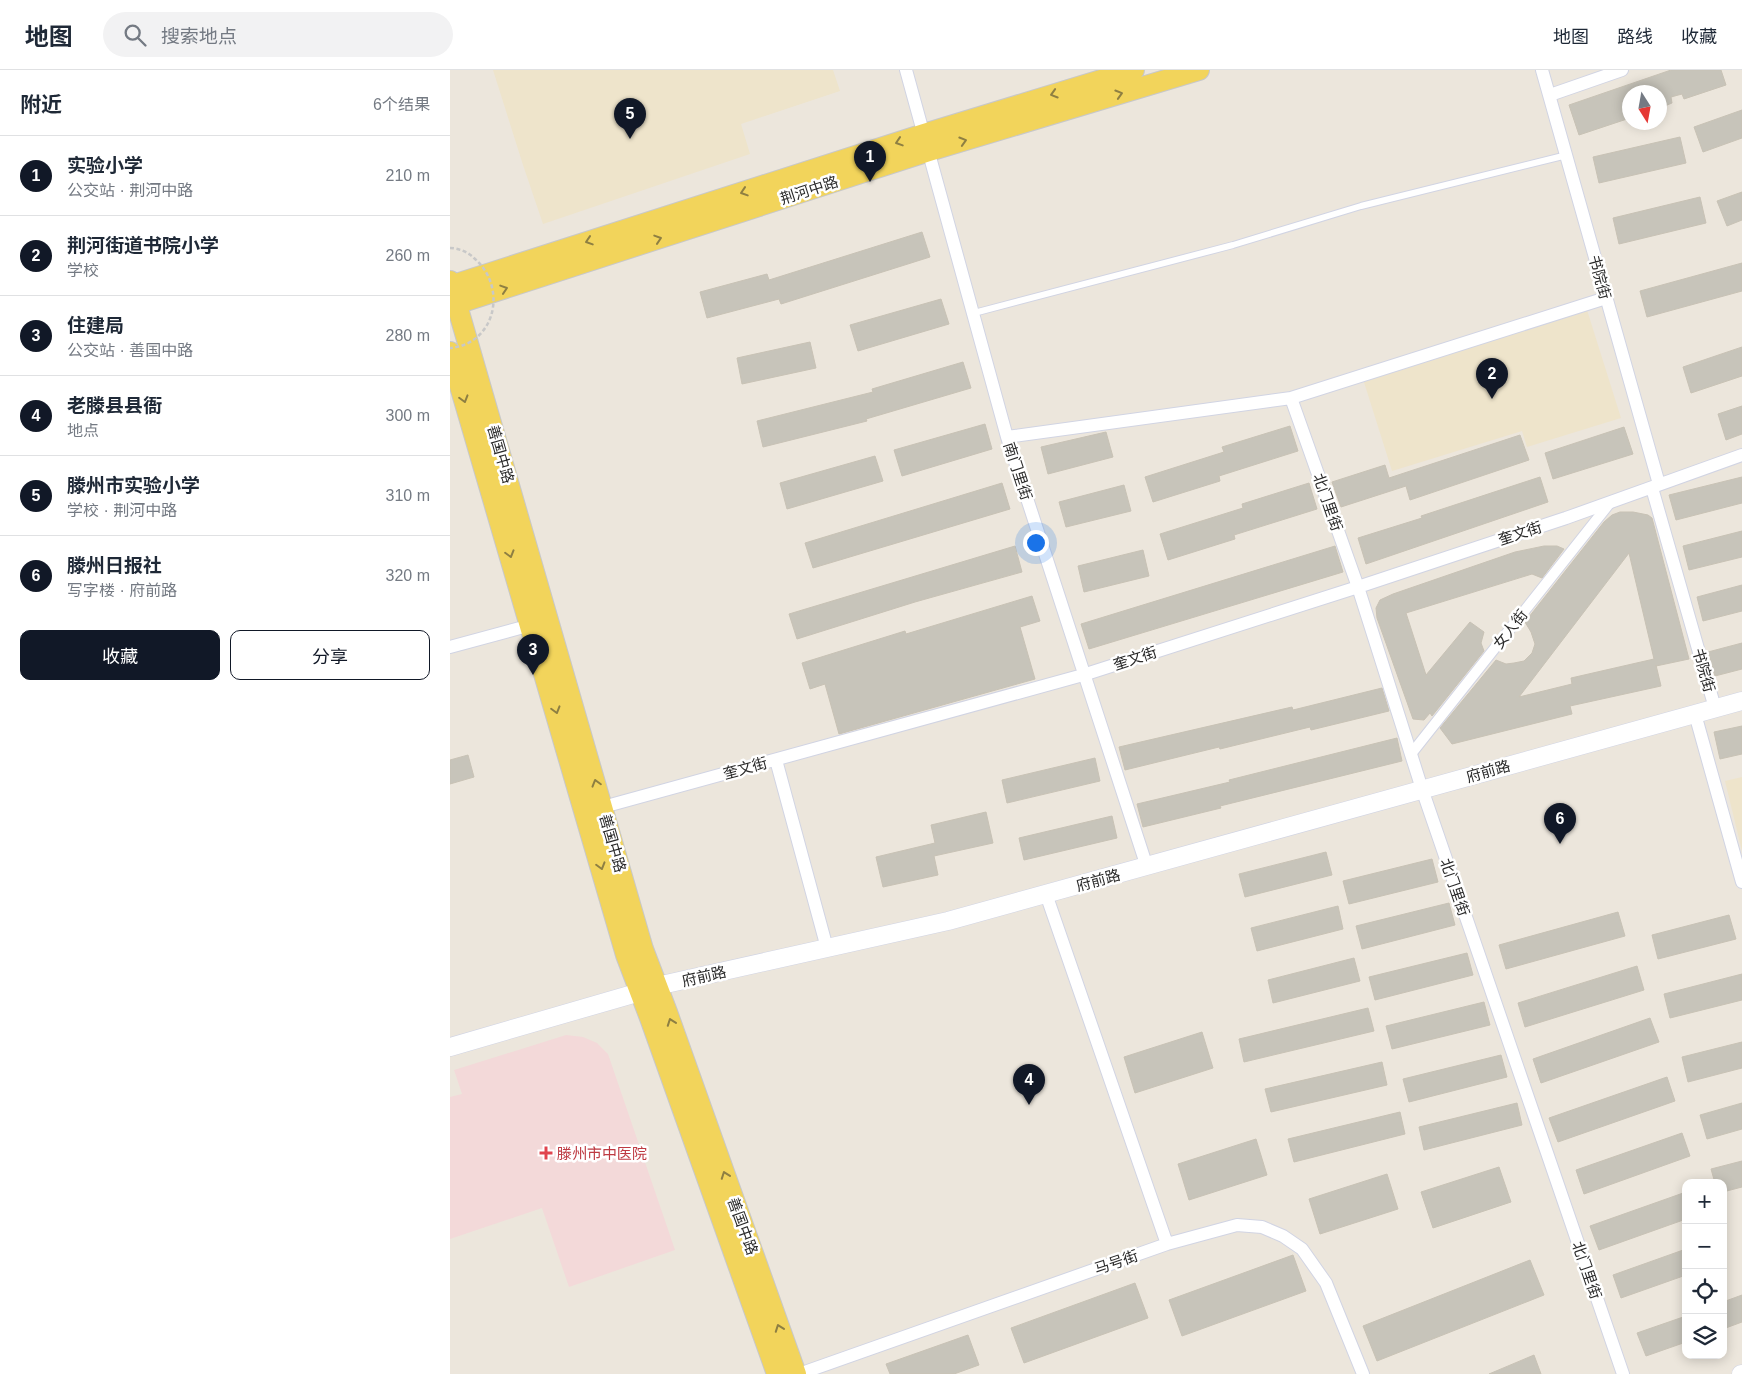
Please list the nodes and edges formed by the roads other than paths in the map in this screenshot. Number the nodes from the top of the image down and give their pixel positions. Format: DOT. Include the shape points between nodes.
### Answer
graph roads {
  1 [pos="906,70"];
  2 [pos="1134,70"];
  3 [pos="1199,70"];
  4 [pos="1542,70"];
  5 [pos="1622,70"];
  6 [pos="1550,95"];
  7 [pos="927,142"];
  8 [pos="1567,155"];
  9 [pos="452,292"];
  10 [pos="1606,298"];
  11 [pos="974,313"];
  12 [pos="450,350"];
  13 [pos="1291,398"];
  14 [pos="1007,436"];
  15 [pos="1742,455"];
  16 [pos="1656,486"];
  17 [pos="1609,504"];
  18 [pos="1358,587"];
  19 [pos="531,625"];
  20 [pos="450,648"];
  21 [pos="1083,674"];
  22 [pos="1742,701"];
  23 [pos="1715,708"];
  24 [pos="1695,714"];
  25 [pos="1411,754"];
  26 [pos="776,760"];
  27 [pos="1422,790"];
  28 [pos="603,808"];
  29 [pos="1147,867"];
  30 [pos="1742,882"];
  31 [pos="1046,894"];
  32 [pos="827,948"];
  33 [pos="649,989"];
  34 [pos="450,1046"];
  35 [pos="1167,1244"];
  36 [pos="777,1374"];
  37 [pos="797,1374"];
  38 [pos="1363,1374"];
  39 [pos="1622,1374"];
  1 -- 7 [label="street, 南门里街"];
  2 -- 7 [label="main road, 荆河中路, one-way"];
  7 -- 3 [label="main road, 荆河中路, one-way"];
  4 -- 6 [label="street, 书院街"];
  5 -- 6 [label="street"];
  6 -- 8 [label="street, 书院街"];
  7 -- 9 [label="main road, 荆河中路"];
  7 -- 11 [label="street, 南门里街"];
  8 -- 10 [label="street, 书院街"];
  8 -- 11 [label="lane" via="1361,206 1233,245"];
  28 -- 9 [label="main road, 善国中路, one-way"];
  10 -- 13 [label="street"];
  10 -- 16 [label="street, 书院街"];
  11 -- 14 [label="street, 南门里街"];
  12 -- 19 [label="main road, 善国中路, one-way"];
  13 -- 14 [label="street"];
  13 -- 18 [label="street, 北门里街"];
  14 -- 21 [label="street, 南门里街"];
  15 -- 16 [label="street, 奎文街"];
  16 -- 17 [label="street, 奎文街"];
  16 -- 23 [label="street, 书院街"];
  17 -- 18 [label="street, 奎文街"];
  17 -- 25 [label="street, 女人街"];
  18 -- 21 [label="street, 奎文街"];
  18 -- 25 [label="street, 北门里街"];
  19 -- 20 [label="street"];
  19 -- 33 [label="main road, 善国中路, one-way" via="626,955"];
  21 -- 26 [label="street, 奎文街"];
  21 -- 29 [label="street, 南门里街"];
  22 -- 23 [label="main road, 府前路"];
  23 -- 24 [label="main road, 府前路"];
  24 -- 27 [label="main road, 府前路"];
  24 -- 30 [label="street"];
  25 -- 27 [label="street, 北门里街"];
  26 -- 28 [label="street, 奎文街"];
  26 -- 32 [label="street"];
  27 -- 29 [label="main road, 府前路"];
  27 -- 39 [label="street, 北门里街"];
  28 -- 33 [label="main road, 善国中路" via="643,949"];
  29 -- 31 [label="main road, 府前路"];
  31 -- 32 [label="main road, 府前路" via="948,922"];
  31 -- 35 [label="street"];
  32 -- 33 [label="main road, 府前路"];
  33 -- 34 [label="main road, 府前路"];
  33 -- 36 [label="main road, 善国中路"];
  37 -- 33 [label="main road, 善国中路, one-way"];
  35 -- 37 [label="street, 马号街"];
  35 -- 38 [label="street, 马号街" via="1237,1225 1262,1227 1283,1236 1302,1249 1326,1283"];
}
